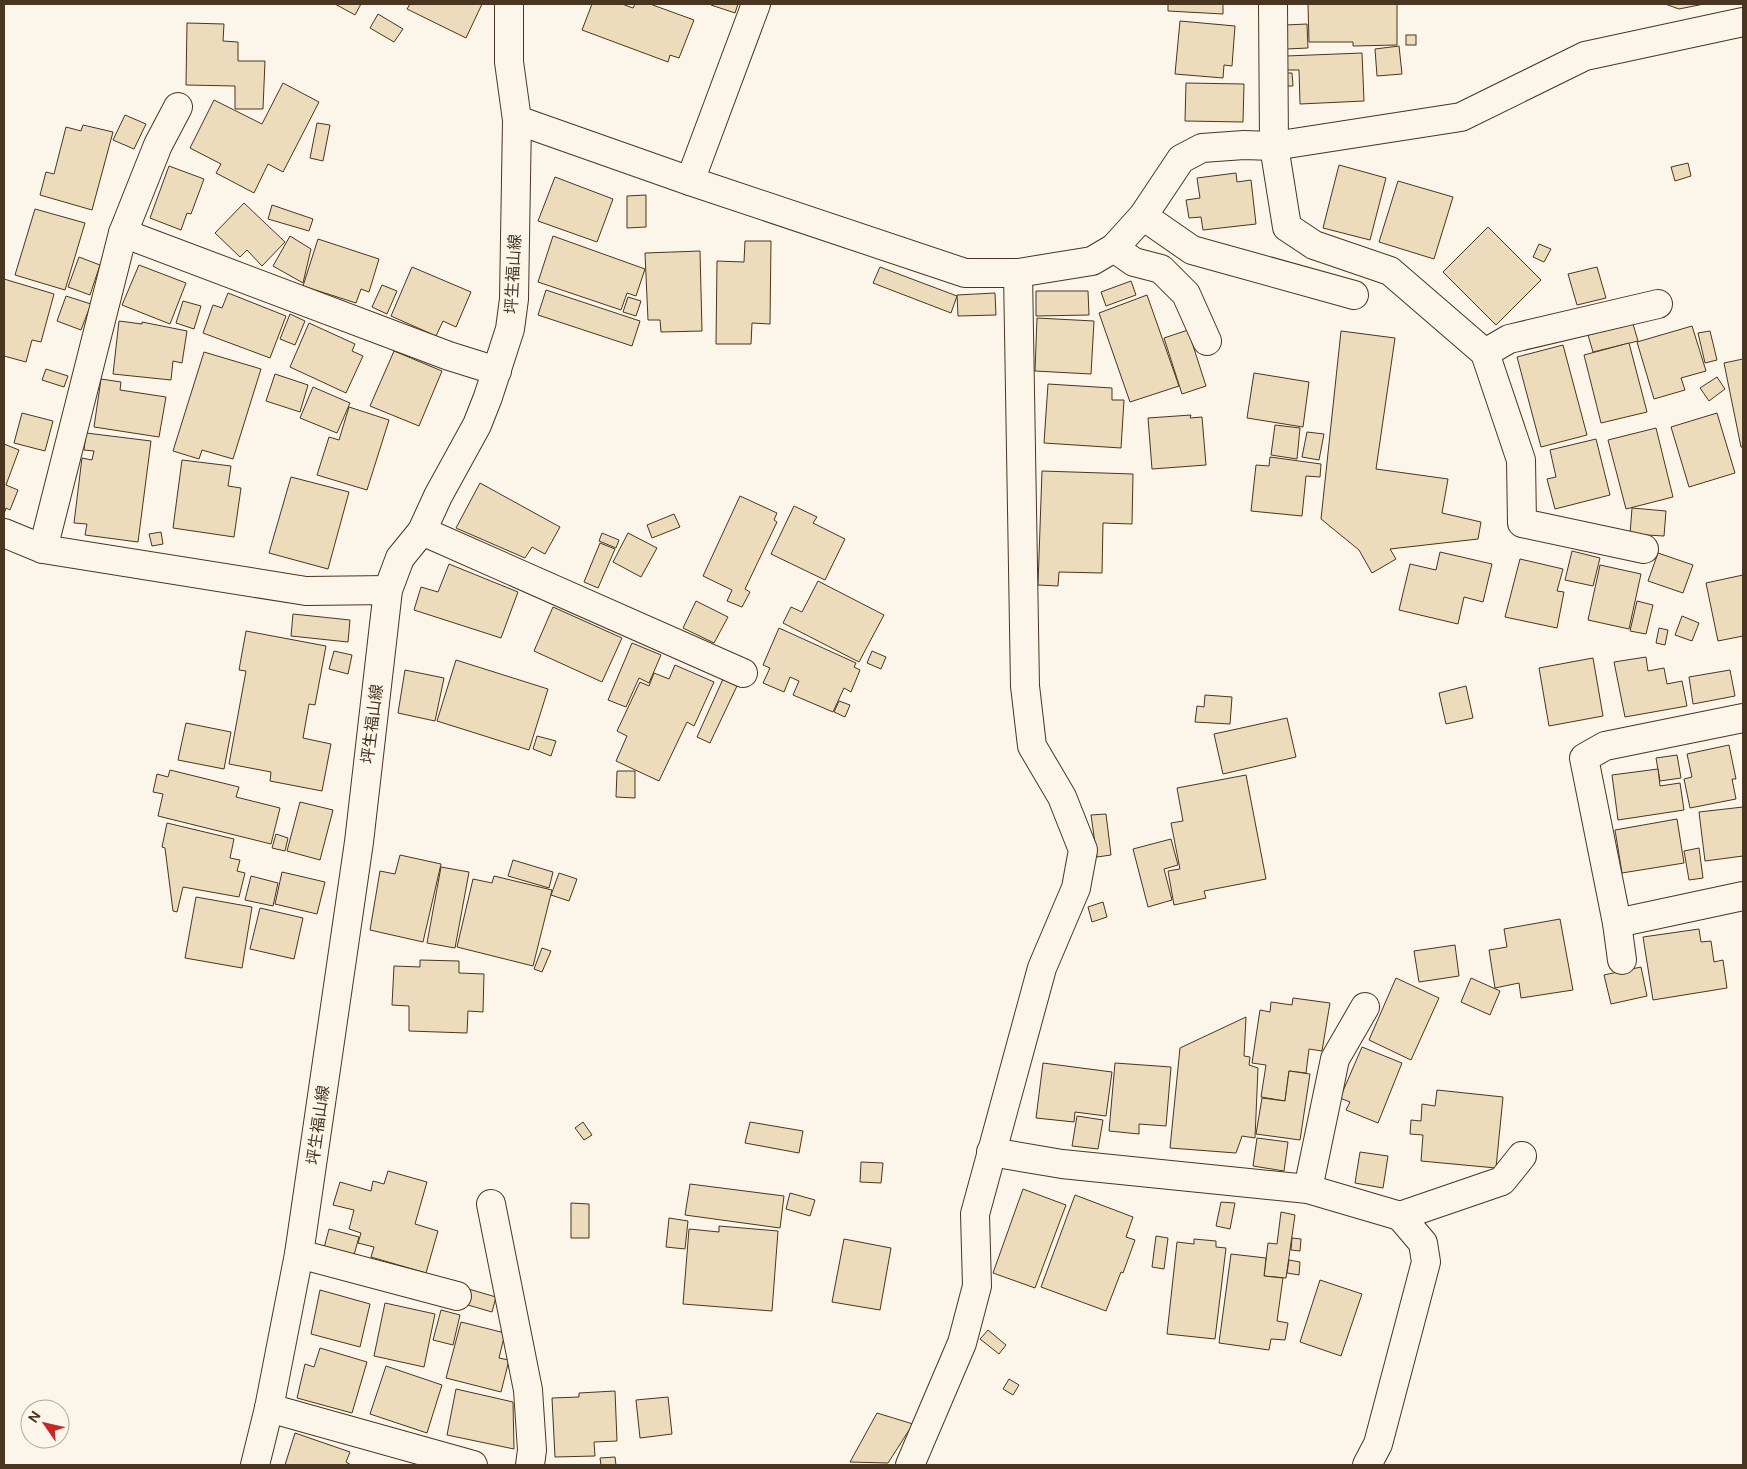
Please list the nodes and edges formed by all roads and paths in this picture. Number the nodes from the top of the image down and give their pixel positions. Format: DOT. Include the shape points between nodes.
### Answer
graph roads {
  1 [pos="509,4"];
  2 [pos="756,4"];
  3 [pos="1273,4"];
  4 [pos="1743,22"];
  5 [pos="178,107"];
  6 [pos="516,120"];
  7 [pos="1274,146"];
  8 [pos="690,181"];
  9 [pos="1142,216"];
  10 [pos="123,233"];
  11 [pos="1114,248"];
  12 [pos="1018,274"];
  13 [pos="1354,294"];
  14 [pos="1658,304"];
  15 [pos="1207,341"];
  16 [pos="1485,353"];
  17 [pos="497,371"];
  18 [pos="422,531"];
  19 [pos="4,533"];
  20 [pos="43,549"];
  21 [pos="1644,549"];
  22 [pos="388,590"];
  23 [pos="743,673"];
  24 [pos="1743,718"];
  25 [pos="1743,896"];
  26 [pos="1617,923"];
  27 [pos="1622,960"];
  28 [pos="1366,1006"];
  29 [pos="992,1152"];
  30 [pos="1522,1156"];
  31 [pos="1308,1189"];
  32 [pos="491,1204"];
  33 [pos="1400,1216"];
  34 [pos="299,1254"];
  35 [pos="457,1296"];
  36 [pos="269,1408"];
  37 [pos="255,1465"];
  38 [pos="473,1465"];
  39 [pos="530,1465"];
  40 [pos="910,1465"];
  41 [pos="1367,1465"];
  1 -- 6 [label="street, 坪生福山線" via="509,62"];
  2 -- 8 [label="street"];
  3 -- 7 [label="street"];
  4 -- 7 [label="street" via="1585,56 1461,118"];
  5 -- 10 [label="street" via="158,145"];
  6 -- 8 [label="street"];
  6 -- 17 [label="street, 坪生福山線" via="514,300 510,329"];
  7 -- 9 [label="street" via="1244,144 1202,148 1188,155 1181,159"];
  7 -- 16 [label="street" via="1286,227 1314,245 1390,272"];
  8 -- 12 [label="street" via="965,273"];
  9 -- 11 [label="street"];
  9 -- 13 [label="street" via="1192,250"];
  10 -- 17 [label="street" via="449,356"];
  10 -- 20 [label="street"];
  11 -- 12 [label="street" via="1092,261"];
  11 -- 15 [label="street" via="1134,262 1161,269 1174,281 1186,294"];
  12 -- 29 [label="street" via="1025,686 1032,746 1062,797 1083,850 1076,888 1042,968"];
  14 -- 16 [label="street" via="1509,340"];
  16 -- 21 [label="street" via="1521,460 1522,522"];
  17 -- 18 [label="street, 坪生福山線" via="477,425"];
  18 -- 22 [label="street, 坪生福山線" via="400,558"];
  18 -- 23 [label="street"];
  19 -- 20 [label="street"];
  20 -- 22 [label="street" via="306,591"];
  22 -- 34 [label="street, 坪生福山線" via="359,842"];
  24 -- 26 [label="street" via="1604,746 1584,758"];
  25 -- 26 [label="street"];
  26 -- 27 [label="street"];
  28 -- 31 [label="street" via="1335,1059"];
  29 -- 31 [label="street" via="1062,1164"];
  29 -- 40 [label="street" via="975,1214 977,1286 962,1343"];
  30 -- 33 [label="street" via="1502,1181"];
  31 -- 33 [label="street"];
  32 -- 39 [label="street" via="528,1390"];
  33 -- 41 [label="street" via="1423,1243 1426,1262 1378,1444"];
  34 -- 35 [label="street"];
  34 -- 36 [label="street, 坪生福山線"];
  36 -- 37 [label="street, 坪生福山線"];
  36 -- 38 [label="street"];
}
